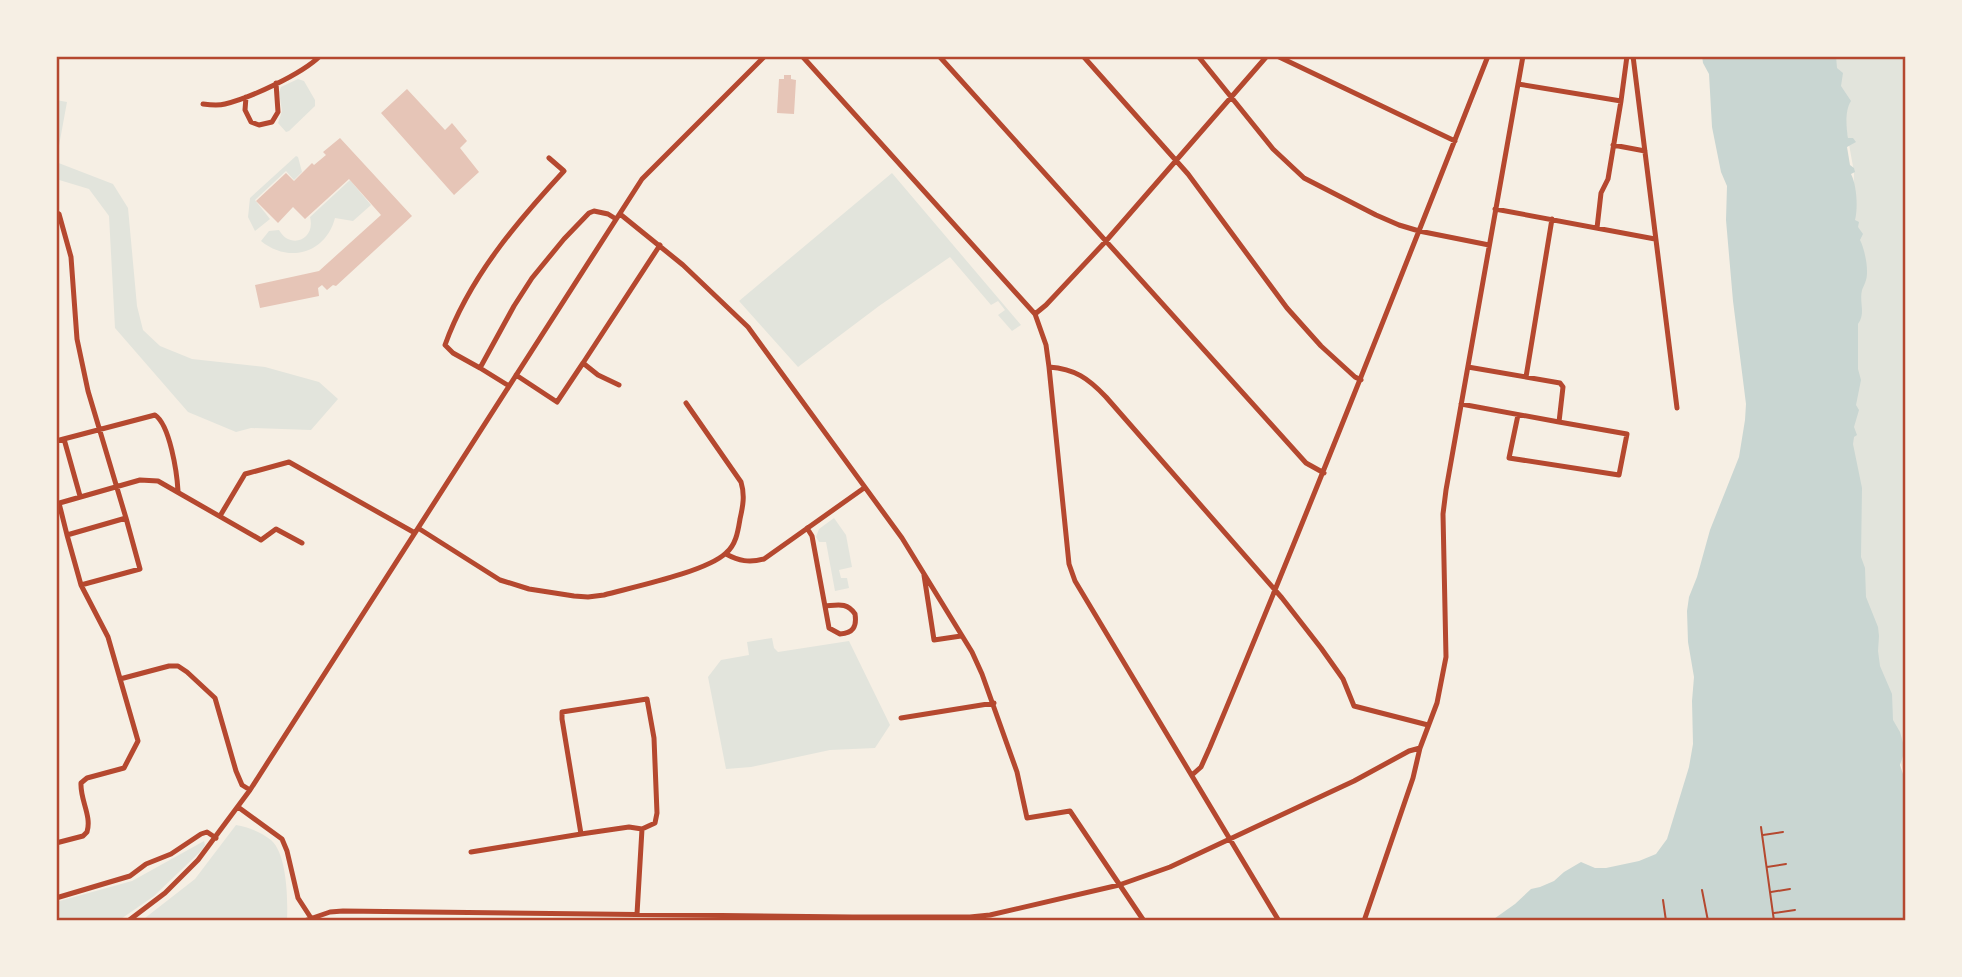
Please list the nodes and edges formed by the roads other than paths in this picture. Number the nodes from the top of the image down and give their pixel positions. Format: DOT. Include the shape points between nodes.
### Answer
graph roads {
  1 [pos="320,56"];
  2 [pos="765,56"];
  3 [pos="802,56"];
  4 [pos="939,56"];
  5 [pos="1083,56"];
  6 [pos="1198,56"];
  7 [pos="1267,56"];
  8 [pos="1277,56"];
  9 [pos="1488,56"];
  10 [pos="1523,56"];
  11 [pos="1627,56"];
  12 [pos="1633,56"];
  13 [pos="276,83"];
  14 [pos="1518,84"];
  15 [pos="246,97"];
  16 [pos="1232,97"];
  17 [pos="1621,101"];
  18 [pos="203,104"];
  19 [pos="1455,141"];
  20 [pos="1614,145"];
  21 [pos="1645,150"];
  22 [pos="549,158"];
  23 [pos="1176,160"];
  24 [pos="1495,209"];
  25 [pos="56,212"];
  26 [pos="618,217"];
  27 [pos="1552,219"];
  28 [pos="1597,228"];
  29 [pos="1419,232"];
  30 [pos="1655,239"];
  31 [pos="1106,241"];
  32 [pos="1489,245"];
  33 [pos="660,246"];
  34 [pos="1035,314"];
  35 [pos="583,363"];
  36 [pos="1049,367"];
  37 [pos="1468,367"];
  38 [pos="480,368"];
  39 [pos="516,375"];
  40 [pos="1526,377"];
  41 [pos="1361,380"];
  42 [pos="619,385"];
  43 [pos="509,386"];
  44 [pos="687,402"];
  45 [pos="1461,404"];
  46 [pos="1677,408"];
  47 [pos="1518,415"];
  48 [pos="1559,422"];
  49 [pos="99,429"];
  50 [pos="64,439"];
  51 [pos="56,441"];
  52 [pos="1324,472"];
  53 [pos="116,486"];
  54 [pos="864,488"];
  55 [pos="178,491"];
  56 [pos="80,496"];
  57 [pos="57,504"];
  58 [pos="220,516"];
  59 [pos="126,519"];
  60 [pos="807,528"];
  61 [pos="416,531"];
  62 [pos="67,535"];
  63 [pos="302,543"];
  64 [pos="726,554"];
  65 [pos="923,572"];
  66 [pos="81,585"];
  67 [pos="1276,590"];
  68 [pos="825,607"];
  69 [pos="961,636"];
  70 [pos="120,679"];
  71 [pos="994,703"];
  72 [pos="901,718"];
  73 [pos="1428,725"];
  74 [pos="1420,748"];
  75 [pos="1192,775"];
  76 [pos="250,790"];
  77 [pos="238,807"];
  78 [pos="642,829"];
  79 [pos="581,834"];
  80 [pos="216,838"];
  81 [pos="1229,839"];
  82 [pos="56,843"];
  83 [pos="471,852"];
  84 [pos="1119,885"];
  85 [pos="56,898"];
  86 [pos="637,914"];
  87 [pos="311,918"];
  88 [pos="128,921"];
  89 [pos="304,921"];
  90 [pos="1143,921"];
  91 [pos="1279,921"];
  92 [pos="1364,921"];
  1 -- 13 [label="street"];
  2 -- 26 [label="street" via="642,178"];
  3 -- 34 [label="street"];
  4 -- 31 [label="street"];
  5 -- 23 [label="street"];
  6 -- 16 [label="street"];
  7 -- 16 [label="street"];
  8 -- 19 [label="street"];
  9 -- 19 [label="street"];
  10 -- 14 [label="street"];
  11 -- 17 [label="street"];
  12 -- 21 [label="street"];
  13 -- 15 [label="street"];
  13 -- 15 [label="street" via="278,112 272,122 251,122 245,110"];
  14 -- 17 [label="street"];
  14 -- 24 [label="street"];
  15 -- 18 [label="street" via="222,105"];
  16 -- 23 [label="street"];
  16 -- 29 [label="street" via="1273,149 1304,178"];
  17 -- 20 [label="street"];
  19 -- 29 [label="street"];
  20 -- 21 [label="street"];
  20 -- 28 [label="street"];
  21 -- 30 [label="street"];
  22 -- 38 [label="street" via="564,171 479,275 445,345"];
  23 -- 31 [label="street"];
  23 -- 41 [label="street" via="1287,308 1321,346"];
  24 -- 27 [label="street"];
  24 -- 32 [label="street"];
  25 -- 49 [label="street" via="71,257 78,339"];
  26 -- 33 [label="street"];
  26 -- 38 [label="street" via="589,213 564,239 532,278"];
  26 -- 39 [label="street"];
  27 -- 28 [label="street"];
  27 -- 40 [label="street"];
  28 -- 30 [label="street"];
  29 -- 32 [label="street"];
  29 -- 41 [label="street"];
  30 -- 46 [label="street"];
  31 -- 34 [label="street"];
  31 -- 52 [label="street" via="1306,463"];
  32 -- 37 [label="street"];
  33 -- 35 [label="street"];
  33 -- 54 [label="street" via="748,327"];
  34 -- 36 [label="street"];
  35 -- 39 [label="street" via="557,402"];
  35 -- 42 [label="street"];
  36 -- 67 [label="street" via="1066,368 1095,386"];
  36 -- 75 [label="street" via="1069,564"];
  37 -- 40 [label="street"];
  37 -- 45 [label="street"];
  38 -- 43 [label="street"];
  39 -- 43 [label="street"];
  40 -- 48 [label="street" via="1563,387"];
  41 -- 52 [label="street"];
  43 -- 61 [label="street"];
  44 -- 64 [label="street" via="743,489 737,535"];
  45 -- 47 [label="street"];
  45 -- 73 [label="street" via="1443,514 1446,657"];
  47 -- 48 [label="street"];
  47 -- 48 [label="street" via="1509,458 1619,475 1627,434"];
  49 -- 50 [label="street"];
  49 -- 53 [label="street"];
  49 -- 55 [label="street" via="151,415 159,417 177,471"];
  50 -- 51 [label="street"];
  50 -- 56 [label="street"];
  52 -- 67 [label="street"];
  53 -- 55 [label="street" via="148,479"];
  53 -- 56 [label="street"];
  53 -- 59 [label="street"];
  54 -- 60 [label="street"];
  54 -- 65 [label="street"];
  55 -- 58 [label="street"];
  56 -- 57 [label="street"];
  57 -- 62 [label="street"];
  58 -- 61 [label="street" via="245,474 289,462"];
  58 -- 63 [label="street" via="261,540 276,529"];
  59 -- 62 [label="street"];
  59 -- 66 [label="street" via="140,569"];
  60 -- 64 [label="street" via="764,559 753,562"];
  60 -- 68 [label="street"];
  61 -- 64 [label="street" via="500,580 588,597 695,569"];
  61 -- 76 [label="street"];
  62 -- 66 [label="street"];
  65 -- 69 [label="street"];
  65 -- 69 [label="street" via="934,640"];
  66 -- 70 [label="street" via="107,637"];
  67 -- 73 [label="street" via="1343,679 1354,706"];
  67 -- 75 [label="street" via="1201,767"];
  68 -- 68 [label="street" via="829,628 840,634 856,626 855,614 848,606"];
  69 -- 71 [label="street"];
  70 -- 76 [label="street" via="169,666 187,672 215,698 236,771"];
  70 -- 82 [label="street" via="138,741 124,768 81,783 87,832"];
  71 -- 72 [label="street"];
  71 -- 84 [label="street" via="1027,818 1070,811"];
  73 -- 74 [label="street"];
  74 -- 81 [label="street"];
  74 -- 92 [label="street"];
  75 -- 81 [label="street"];
  76 -- 77 [label="street"];
  77 -- 80 [label="street"];
  77 -- 87 [label="street" via="282,839 298,898"];
  78 -- 79 [label="street"];
  78 -- 79 [label="street" via="655,823 657,813 654,738 647,699 562,712"];
  78 -- 86 [label="street"];
  79 -- 83 [label="street"];
  80 -- 85 [label="street" via="204,832 130,876"];
  80 -- 88 [label="street" via="180,880"];
  81 -- 84 [label="street"];
  81 -- 91 [label="street"];
  84 -- 86 [label="street" via="979,917"];
  84 -- 90 [label="street"];
  86 -- 87 [label="street" via="343,911"];
  87 -- 89 [label="street"];
}
